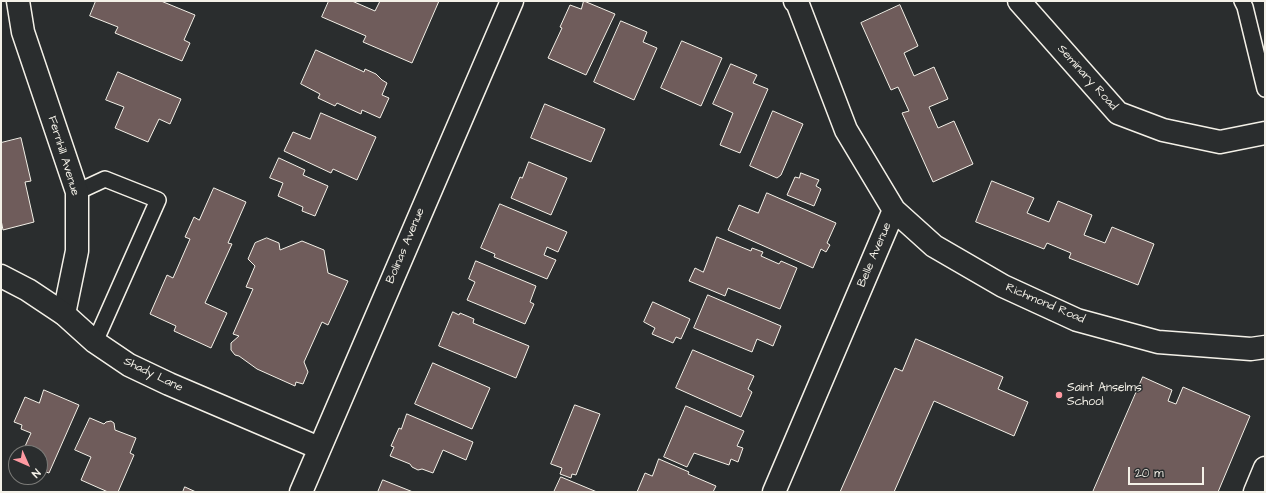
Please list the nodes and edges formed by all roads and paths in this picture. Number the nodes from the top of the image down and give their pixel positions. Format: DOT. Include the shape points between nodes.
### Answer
graph roads {
  1 [pos="18,1"];
  2 [pos="512,1"];
  3 [pos="795,1"];
  4 [pos="1019,1"];
  5 [pos="1242,1"];
  6 [pos="1265,89"];
  7 [pos="1265,133"];
  8 [pos="77,192"];
  9 [pos="894,210"];
  10 [pos="1,276"];
  11 [pos="64,314"];
  12 [pos="95,342"];
  13 [pos="1265,347"];
  14 [pos="319,448"];
  15 [pos="1265,468"];
  16 [pos="301,492"];
  17 [pos="774,492"];
  18 [pos="1255,492"];
  1 -- 8 [label="street, Fernhill Avenue" via="23,32"];
  2 -- 14 [label="street, Bolinas Avenue"];
  3 -- 9 [label="street, Belle Avenue" via="846,130"];
  4 -- 7 [label="street, Seminary Road" via="1118,113 1163,130 1220,142"];
  5 -- 6 [label="lane"];
  8 -- 11 [label="street, Fernhill Avenue" via="77,251"];
  8 -- 12 [label="lane" via="105,179 158,200"];
  9 -- 13 [label="street, Richmond Road" via="934,246 1003,286 1077,320 1158,342 1251,349"];
  9 -- 17 [label="street, Belle Avenue"];
  10 -- 11 [label="street, Shady Lane"];
  11 -- 12 [label="street, Shady Lane"];
  12 -- 14 [label="street, Shady Lane" via="129,365 169,384"];
  14 -- 16 [label="street, Bolinas Avenue"];
  15 -- 18 [label="street"];
}
